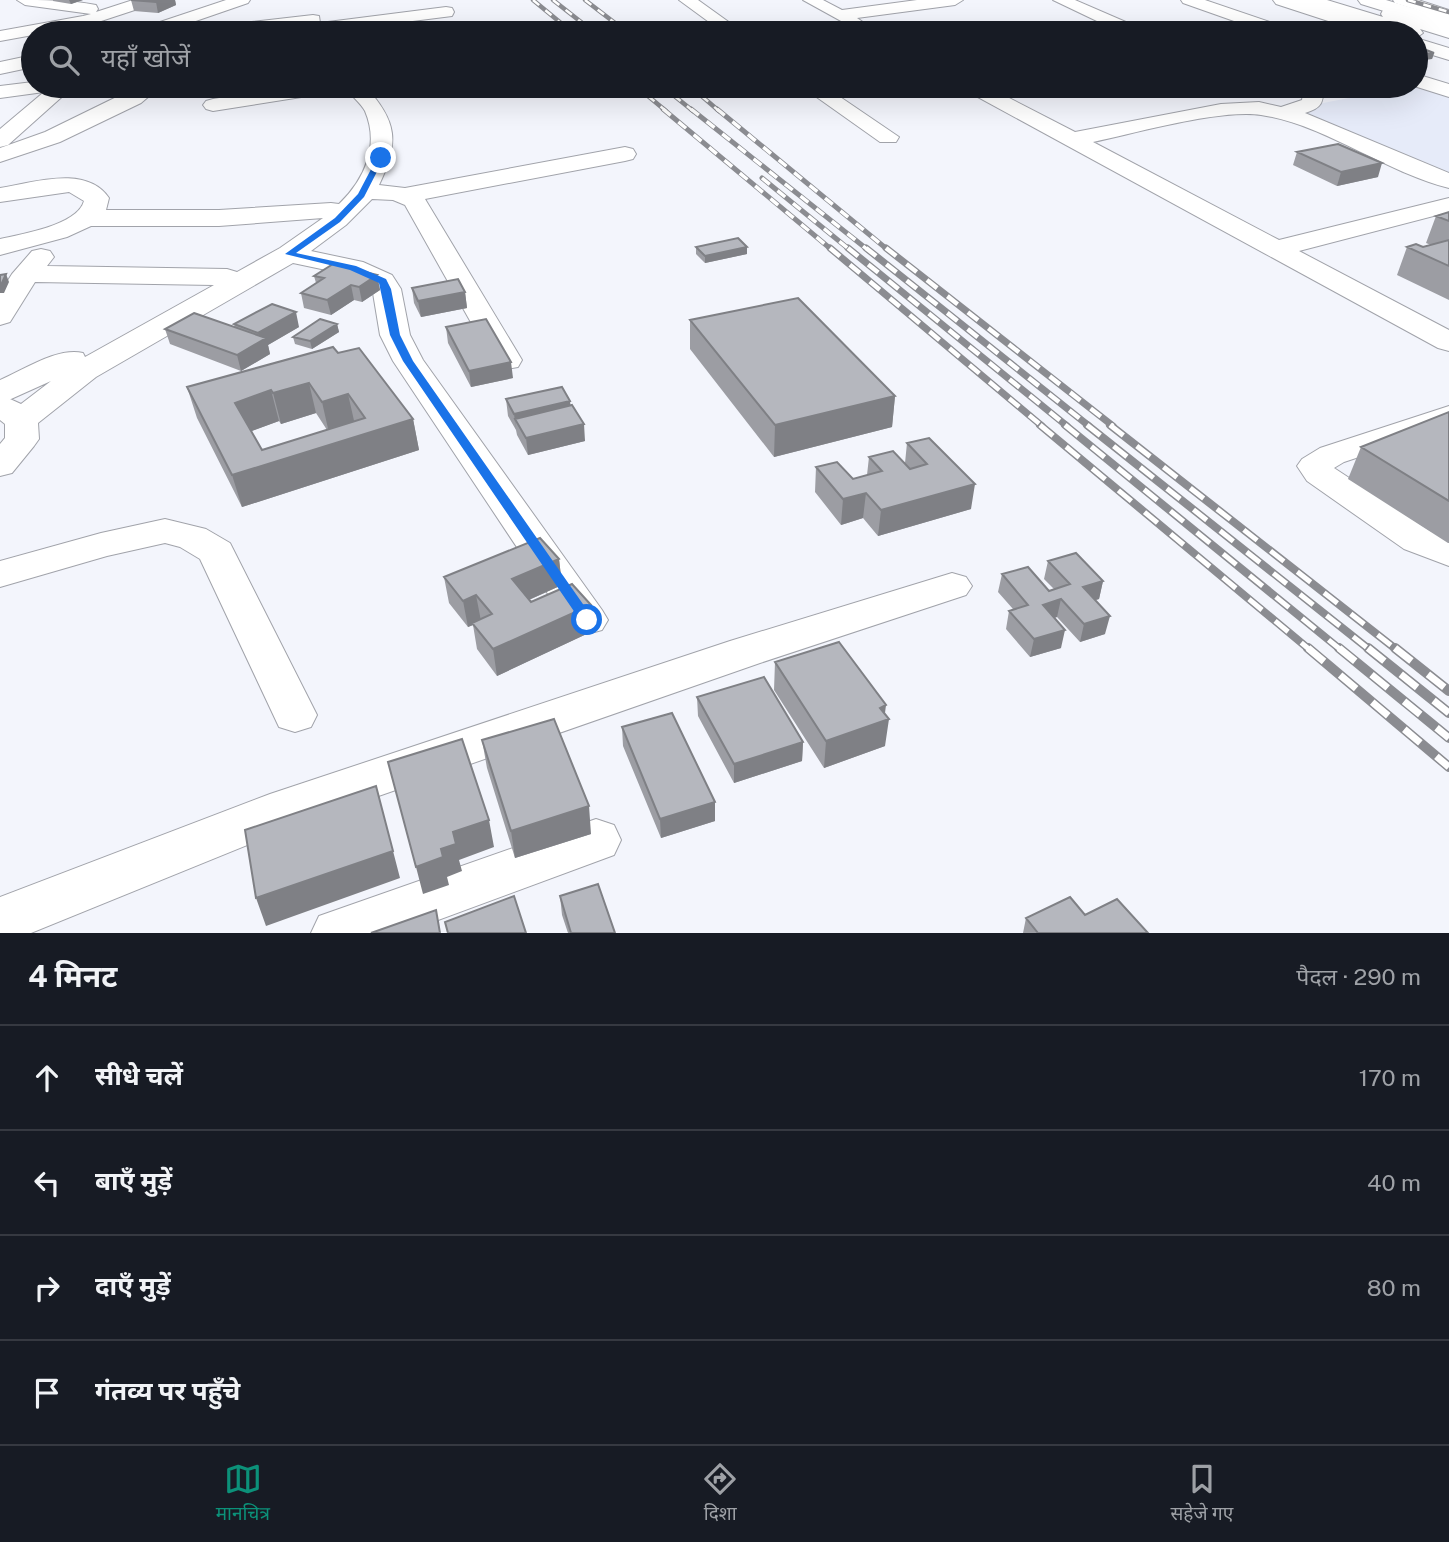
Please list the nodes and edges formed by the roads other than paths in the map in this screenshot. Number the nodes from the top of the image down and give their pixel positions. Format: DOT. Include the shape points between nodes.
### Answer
graph roads {
  1 [pos="150,0"];
  2 [pos="242,0"];
  3 [pos="299,0"];
  4 [pos="404,0"];
  5 [pos="687,0"];
  6 [pos="811,0"];
  7 [pos="955,0"];
  8 [pos="1061,0"];
  9 [pos="1189,0"];
  10 [pos="1282,0"];
  11 [pos="1308,0"];
  12 [pos="1345,0"];
  13 [pos="1367,0"];
  14 [pos="1401,0"];
  15 [pos="33,4"];
  16 [pos="383,4"];
  17 [pos="122,11"];
  18 [pos="446,12"];
  19 [pos="1449,15"];
  20 [pos="840,16"];
  21 [pos="86,21"];
  22 [pos="180,21"];
  23 [pos="313,21"];
  24 [pos="329,21"];
  25 [pos="356,21"];
  26 [pos="718,21"];
  27 [pos="850,21"];
  28 [pos="1109,21"];
  29 [pos="1249,21"];
  30 [pos="1347,21"];
  31 [pos="1373,21"];
  32 [pos="1413,21"];
  33 [pos="1449,25"];
  34 [pos="1428,26"];
  35 [pos="21,32"];
  36 [pos="1449,32"];
  37 [pos="0,36"];
  38 [pos="1428,38"];
  39 [pos="1449,45"];
  40 [pos="1428,48"];
  41 [pos="1449,54"];
  42 [pos="21,64"];
  43 [pos="0,68"];
  44 [pos="1428,84"];
  45 [pos="21,89"];
  46 [pos="0,92"];
  47 [pos="1449,92"];
  48 [pos="50,98"];
  49 [pos="137,98"];
  50 [pos="269,98"];
  51 [pos="350,98"];
  52 [pos="361,98"];
  53 [pos="829,98"];
  54 [pos="994,98"];
  55 [pos="1312,98"];
  56 [pos="214,105"];
  57 [pos="37,109"];
  58 [pos="0,111"];
  59 [pos="1284,113"];
  60 [pos="888,137"];
  61 [pos="0,139"];
  62 [pos="1070,140"];
  63 [pos="625,154"];
  64 [pos="0,155"];
  65 [pos="1449,181"];
  66 [pos="364,191"];
  67 [pos="0,195"];
  68 [pos="405,195"];
  69 [pos="1449,205"];
  70 [pos="331,210"];
  71 [pos="80,222"];
  72 [pos="0,247"];
  73 [pos="1275,249"];
  74 [pos="289,254"];
  75 [pos="26,274"];
  76 [pos="227,277"];
  77 [pos="0,316"];
  78 [pos="1449,342"];
  79 [pos="507,360"];
  80 [pos="0,392"];
  81 [pos="10,413"];
  82 [pos="1449,416"];
  83 [pos="0,466"];
  84 [pos="1449,554"];
  85 [pos="0,574"];
  86 [pos="952,586"];
  87 [pos="587,620"];
  88 [pos="295,715"];
  89 [pos="596,840"];
  90 [pos="4,918"];
  91 [pos="338,933"];
  1 -- 17 [label="street"];
  2 -- 22 [label="street"];
  3 -- 23 [label="street"];
  4 -- 16 [label="street" via="400,5"];
  5 -- 26 [label="street"];
  6 -- 20 [label="street"];
  7 -- 20 [label="street"];
  8 -- 28 [label="street"];
  9 -- 29 [label="street"];
  10 -- 30 [label="main road"];
  11 -- 31 [label="main road"];
  12 -- 32 [label="main road"];
  13 -- 33 [label="main road"];
  14 -- 19 [label="street"];
  15 -- 17 [label="street"];
  16 -- 24 [label="street"];
  17 -- 21 [label="street"];
  18 -- 25 [label="street"];
  20 -- 27 [label="street"];
  34 -- 36 [label="main road"];
  35 -- 37 [label="street"];
  38 -- 39 [label="main road"];
  40 -- 41 [label="main road"];
  42 -- 43 [label="street"];
  44 -- 47 [label="street"];
  45 -- 46 [label="street"];
  48 -- 57 [label="street"];
  49 -- 64 [label="street" via="27,148"];
  50 -- 56 [label="street"];
  51 -- 70 [label="street" via="364,167"];
  52 -- 66 [label="street" via="374,108 382,134 378,168"];
  53 -- 60 [label="street"];
  54 -- 62 [label="street"];
  55 -- 59 [label="street" via="1311,104"];
  57 -- 58 [label="street"];
  57 -- 61 [label="street"];
  59 -- 62 [label="street" via="1229,108"];
  59 -- 65 [label="street"];
  62 -- 73 [label="street"];
  63 -- 68 [label="street"];
  66 -- 68 [label="street"];
  66 -- 74 [label="street" via="337,220"];
  67 -- 71 [label="street" via="73,184 97,198 96,209"];
  68 -- 79 [label="street" via="414,200"];
  69 -- 73 [label="street"];
  70 -- 71 [label="street"];
  70 -- 76 [label="street" via="297,237"];
  71 -- 72 [label="street"];
  71 -- 75 [label="street"];
  73 -- 78 [label="street"];
  74 -- 81 [label="street"];
  74 -- 87 [label="street" via="353,268 382,281 395,335 408,361"];
  75 -- 76 [label="street"];
  75 -- 77 [label="street"];
  76 -- 80 [label="street" via="52,371"];
  81 -- 83 [label="street" via="22,439"];
  82 -- 84 [label="street" via="1332,455 1314,466 1417,540"];
  85 -- 88 [label="street" via="165,531 193,538 216,552"];
  86 -- 90 [label="street" via="287,808"];
  89 -- 91 [label="street"];
}
